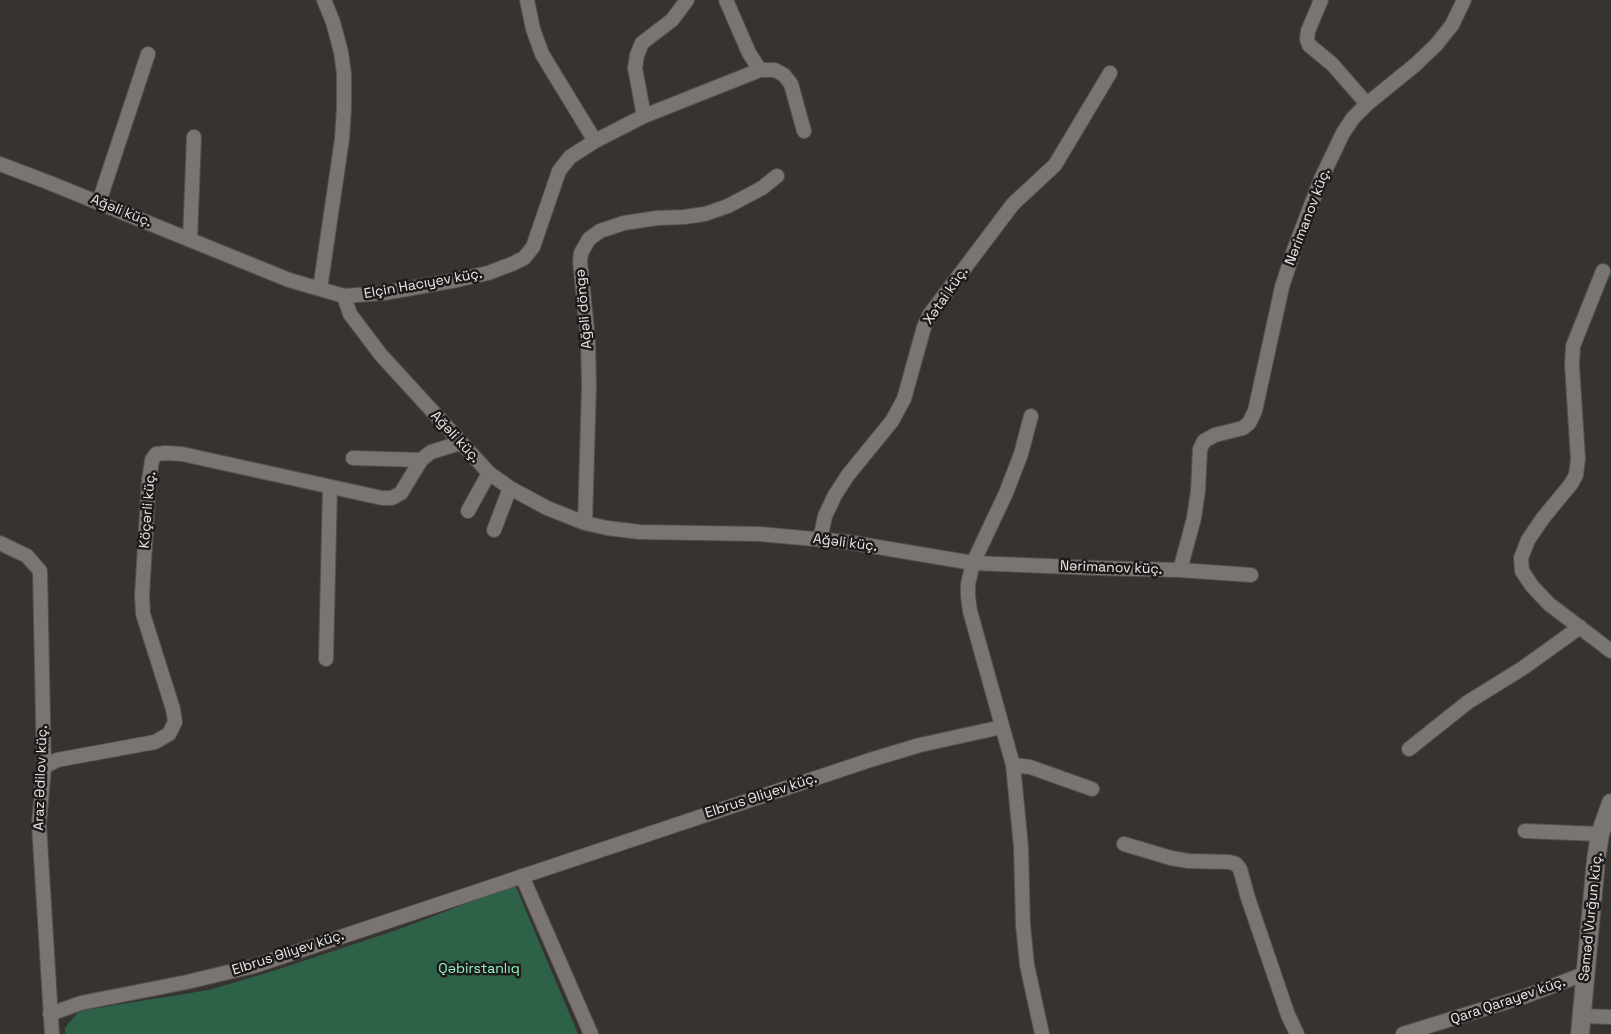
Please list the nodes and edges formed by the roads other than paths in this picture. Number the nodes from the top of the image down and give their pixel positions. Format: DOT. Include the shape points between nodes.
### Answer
graph roads {
  1 [pos="324,0"];
  2 [pos="527,0"];
  3 [pos="687,0"];
  4 [pos="726,0"];
  5 [pos="1321,0"];
  6 [pos="1464,0"];
  7 [pos="148,54"];
  8 [pos="760,70"];
  9 [pos="1110,73"];
  10 [pos="1366,104"];
  11 [pos="644,116"];
  12 [pos="804,131"];
  13 [pos="194,137"];
  14 [pos="595,141"];
  15 [pos="0,164"];
  16 [pos="777,176"];
  17 [pos="99,202"];
  18 [pos="190,240"];
  19 [pos="1603,271"];
  20 [pos="320,289"];
  21 [pos="344,296"];
  22 [pos="1031,416"];
  23 [pos="460,443"];
  24 [pos="353,458"];
  25 [pos="421,460"];
  26 [pos="489,473"];
  27 [pos="330,486"];
  28 [pos="510,488"];
  29 [pos="468,511"];
  30 [pos="585,523"];
  31 [pos="494,530"];
  32 [pos="820,540"];
  33 [pos="0,543"];
  34 [pos="973,563"];
  35 [pos="1180,570"];
  36 [pos="1251,575"];
  37 [pos="1580,627"];
  38 [pos="1611,651"];
  39 [pos="326,659"];
  40 [pos="1002,727"];
  41 [pos="1409,749"];
  42 [pos="1013,765"];
  43 [pos="44,766"];
  44 [pos="1092,789"];
  45 [pos="1610,805"];
  46 [pos="1525,831"];
  47 [pos="1600,834"];
  48 [pos="1124,844"];
  49 [pos="522,876"];
  50 [pos="1584,974"];
  51 [pos="50,1014"];
  52 [pos="1581,1016"];
  53 [pos="1611,1017"];
  54 [pos="52,1034"];
  55 [pos="591,1034"];
  56 [pos="1042,1034"];
  57 [pos="1297,1034"];
  58 [pos="1402,1034"];
  59 [pos="1580,1034"];
  1 -- 20 [label="street" via="341,52 344,109"];
  2 -- 14 [label="street" via="542,54"];
  3 -- 11 [label="street" via="672,20 642,43 637,55 635,68"];
  4 -- 8 [label="street"];
  5 -- 10 [label="street" via="1308,31 1306,39 1309,46 1332,64"];
  6 -- 10 [label="street, Nərimanov küç." via="1452,26 1436,45"];
  7 -- 17 [label="street"];
  8 -- 11 [label="street, Elçin Hacıyev küç."];
  8 -- 12 [label="street" via="775,70 791,84"];
  9 -- 32 [label="street, Xətai küç." via="1055,165 1013,204 930,314 904,399 892,421 835,495 825,516"];
  10 -- 35 [label="street, Nərimanov küç." via="1343,133 1295,247 1282,287 1255,411 1243,428 1215,435 1204,441 1200,449 1194,518"];
  11 -- 14 [label="street, Elçin Hacıyev küç."];
  13 -- 18 [label="street"];
  14 -- 21 [label="street, Elçin Hacıyev küç." via="570,157 559,171 533,247 524,258 488,273 457,280 384,293"];
  15 -- 17 [label="street, Ağəli küç."];
  16 -- 30 [label="street, Ağəli döngə" via="728,206 705,214 624,223 600,231 589,239 581,253 589,386"];
  17 -- 18 [label="street, Ağəli küç."];
  18 -- 20 [label="street, Ağəli küç." via="289,280"];
  19 -- 37 [label="street" via="1573,346 1576,475 1528,540 1521,558 1522,571 1532,586 1549,604"];
  20 -- 21 [label="street, Ağəli küç."];
  21 -- 23 [label="street, Ağəli küç." via="358,327"];
  22 -- 34 [label="street" via="1006,493"];
  23 -- 25 [label="street" via="431,452"];
  23 -- 26 [label="street, Ağəli küç."];
  24 -- 25 [label="street"];
  25 -- 27 [label="street, Köçərli küç." via="402,493 392,498"];
  26 -- 28 [label="street, Ağəli küç."];
  26 -- 29 [label="street"];
  27 -- 39 [label="street"];
  27 -- 43 [label="street, Köçərli küç." via="182,454 156,454 149,480 143,614 174,709 175,722 169,734 155,742 57,760"];
  28 -- 30 [label="street, Ağəli küç."];
  28 -- 31 [label="street"];
  30 -- 32 [label="street, Ağəli küç." via="640,532 726,533"];
  32 -- 34 [label="street, Ağəli küç."];
  33 -- 43 [label="street, Araz Ədilov küç." via="27,556 40,571"];
  34 -- 35 [label="street, Nərimanov küç."];
  34 -- 40 [label="street" via="968,584 970,611"];
  35 -- 36 [label="street"];
  37 -- 38 [label="street"];
  37 -- 41 [label="street" via="1468,702"];
  40 -- 42 [label="street"];
  40 -- 49 [label="street, Elbrus Əliyev küç." via="870,760"];
  42 -- 44 [label="street" via="1030,767"];
  42 -- 56 [label="street" via="1027,966"];
  43 -- 51 [label="street, Araz Ədilov küç." via="39,824"];
  45 -- 47 [label="street, Səməd Vurğun küç."];
  46 -- 47 [label="street"];
  47 -- 50 [label="street, Səməd Vurğun küç."];
  48 -- 57 [label="street" via="1171,858 1236,864 1282,1000"];
  49 -- 51 [label="street, Elbrus Əliyev küç." via="254,966 81,1003"];
  49 -- 55 [label="street"];
  50 -- 52 [label="street, Səməd Vurğun küç."];
  50 -- 58 [label="street, Qara Qarayev küç." via="1517,999"];
  51 -- 54 [label="street, Araz Ədilov küç."];
  52 -- 53 [label="street"];
  52 -- 59 [label="street, Səməd Vurğun küç."];
}
